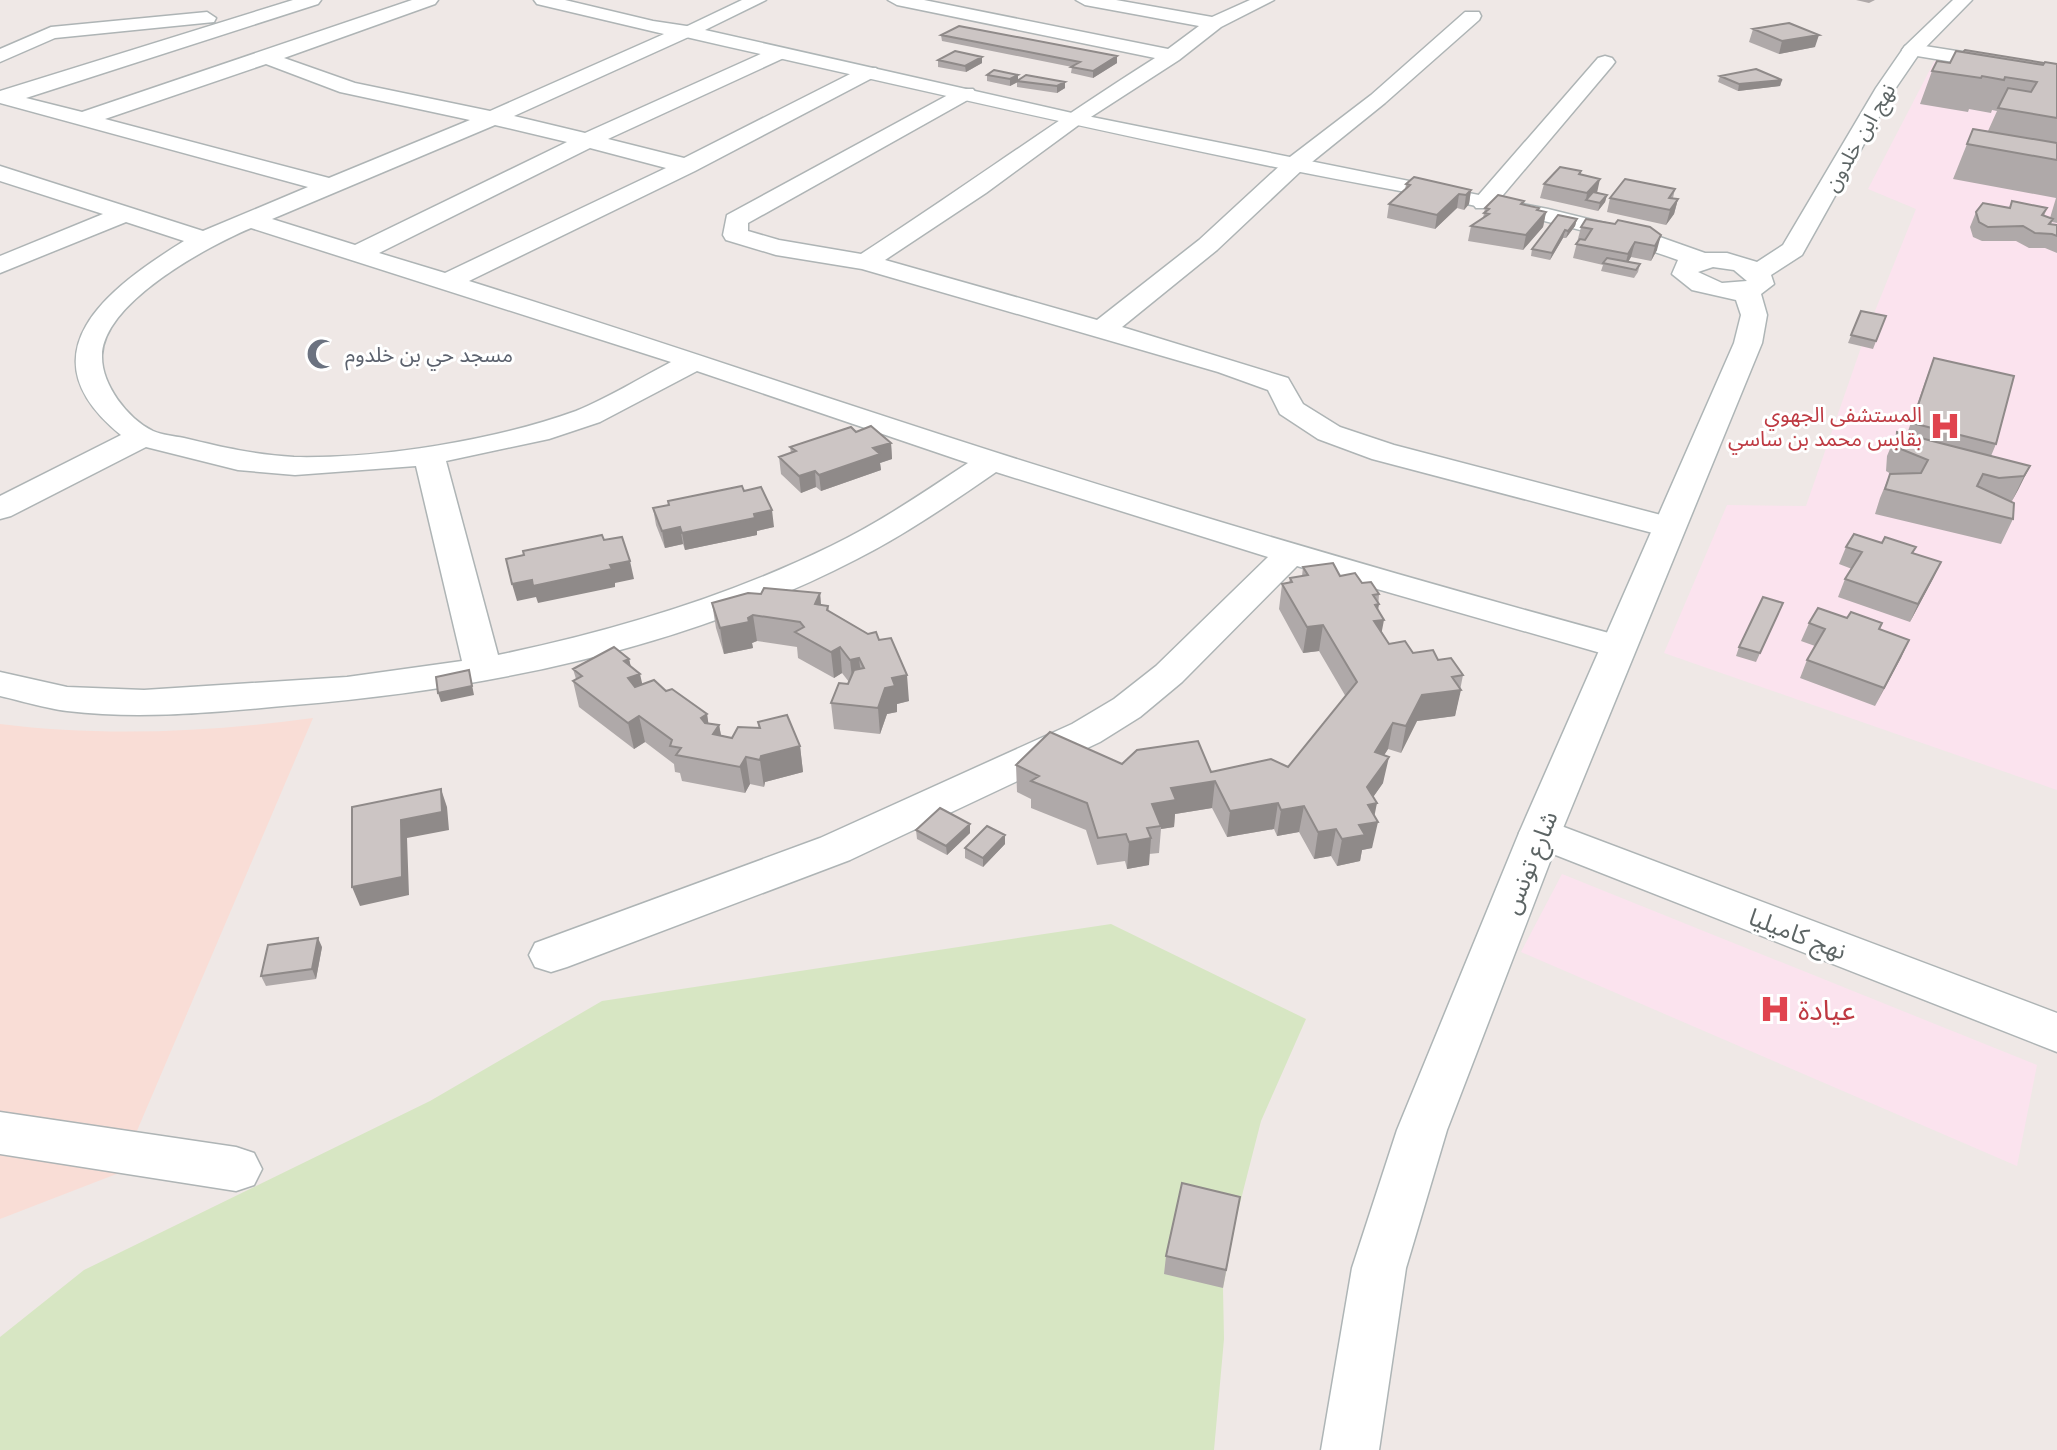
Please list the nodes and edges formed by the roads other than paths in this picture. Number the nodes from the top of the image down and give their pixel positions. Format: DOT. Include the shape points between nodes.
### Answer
graph roads {
  1 [pos="312,0"];
  2 [pos="429,0"];
  3 [pos="547,0"];
  4 [pos="757,0"];
  5 [pos="897,0"];
  6 [pos="988,0"];
  7 [pos="1085,0"];
  8 [pos="1265,0"];
  9 [pos="1963,0"];
  10 [pos="963,12"];
  11 [pos="261,14"];
  12 [pos="1472,16"];
  13 [pos="1214,23"];
  14 [pos="686,31"];
  15 [pos="1912,50"];
  16 [pos="779,53"];
  17 [pos="0,56"];
  18 [pos="1172,56"];
  19 [pos="267,57"];
  20 [pos="1605,62"];
  21 [pos="869,72"];
  22 [pos="2057,73"];
  23 [pos="966,93"];
  24 [pos="2,97"];
  25 [pos="492,118"];
  26 [pos="1072,119"];
  27 [pos="79,120"];
  28 [pos="587,141"];
  29 [pos="1294,165"];
  30 [pos="687,166"];
  31 [pos="0,173"];
  32 [pos="328,185"];
  33 [pos="1484,203"];
  34 [pos="124,214"];
  35 [pos="250,220"];
  36 [pos="204,239"];
  37 [pos="357,254"];
  38 [pos="865,262"];
  39 [pos="0,265"];
  40 [pos="447,282"];
  41 [pos="1752,282"];
  42 [pos="1101,330"];
  43 [pos="695,361"];
  44 [pos="142,437"];
  45 [pos="429,456"];
  46 [pos="992,461"];
  47 [pos="0,509"];
  48 [pos="1668,527"];
  49 [pos="1293,552"];
  50 [pos="1618,647"];
  51 [pos="483,670"];
  52 [pos="0,684"];
  53 [pos="1540,833"];
  54 [pos="551,955"];
  55 [pos="2057,1033"];
  56 [pos="0,1133"];
  57 [pos="236,1169"];
  58 [pos="1350,1450"];
  1 -- 11 [label="street"];
  2 -- 19 [label="street"];
  3 -- 14 [label="street"];
  4 -- 14 [label="street"];
  5 -- 10 [label="street"];
  6 -- 10 [label="street"];
  7 -- 13 [label="street"];
  8 -- 13 [label="street"];
  9 -- 15 [label="street, نهج ابن خلدون"];
  10 -- 18 [label="street"];
  11 -- 17 [label="street" via="51,33"];
  11 -- 24 [label="street"];
  12 -- 29 [label="street"];
  13 -- 18 [label="street"];
  14 -- 16 [label="street"];
  14 -- 25 [label="street"];
  15 -- 22 [label="street"];
  15 -- 41 [label="street, نهج ابن خلدون" via="1793,250"];
  16 -- 21 [label="street"];
  16 -- 28 [label="street"];
  18 -- 26 [label="street"];
  19 -- 25 [label="street" via="306,74 389,98"];
  19 -- 27 [label="street"];
  20 -- 33 [label="street"];
  21 -- 23 [label="street"];
  21 -- 30 [label="street"];
  23 -- 26 [label="street"];
  23 -- 38 [label="street" via="736,220 735,235 756,242"];
  24 -- 27 [label="street"];
  25 -- 28 [label="street"];
  25 -- 32 [label="street"];
  26 -- 29 [label="street"];
  26 -- 38 [label="street"];
  27 -- 32 [label="street"];
  28 -- 30 [label="street"];
  28 -- 37 [label="street"];
  29 -- 33 [label="street"];
  29 -- 42 [label="street" via="1208,245"];
  30 -- 40 [label="street"];
  31 -- 34 [label="street"];
  32 -- 35 [label="street"];
  33 -- 41 [label="street" via="1606,230 1701,260 1685,268 1685,274 1717,290"];
  34 -- 36 [label="street"];
  34 -- 39 [label="street"];
  35 -- 36 [label="street"];
  35 -- 37 [label="street"];
  36 -- 44 [label="street" via="153,271 118,302 98,328 88,354 94,387 117,417"];
  37 -- 40 [label="street"];
  38 -- 42 [label="street"];
  40 -- 43 [label="street"];
  41 -- 48 [label="street, شارع تونس" via="1753,327"];
  42 -- 48 [label="street" via="1278,384 1290,408 1306,421 1382,452"];
  43 -- 45 [label="street" via="589,416 538,433"];
  43 -- 46 [label="street"];
  44 -- 45 [label="street" via="238,461 295,466"];
  44 -- 47 [label="street"];
  45 -- 51 [label="street"];
  46 -- 49 [label="street"];
  46 -- 51 [label="street" via="846,552 785,581 705,613 631,635"];
  48 -- 50 [label="street, شارع تونس"];
  49 -- 50 [label="street"];
  49 -- 54 [label="street" via="1169,674 1127,709 1086,733 835,849"];
  50 -- 53 [label="street, شارع تونس"];
  51 -- 52 [label="street" via="326,691 172,701 66,699"];
  53 -- 55 [label="street, نهج كاميليا"];
  53 -- 58 [label="street, شارع تونس" via="1422,1130 1379,1268"];
  56 -- 57 [label="street"];
}
